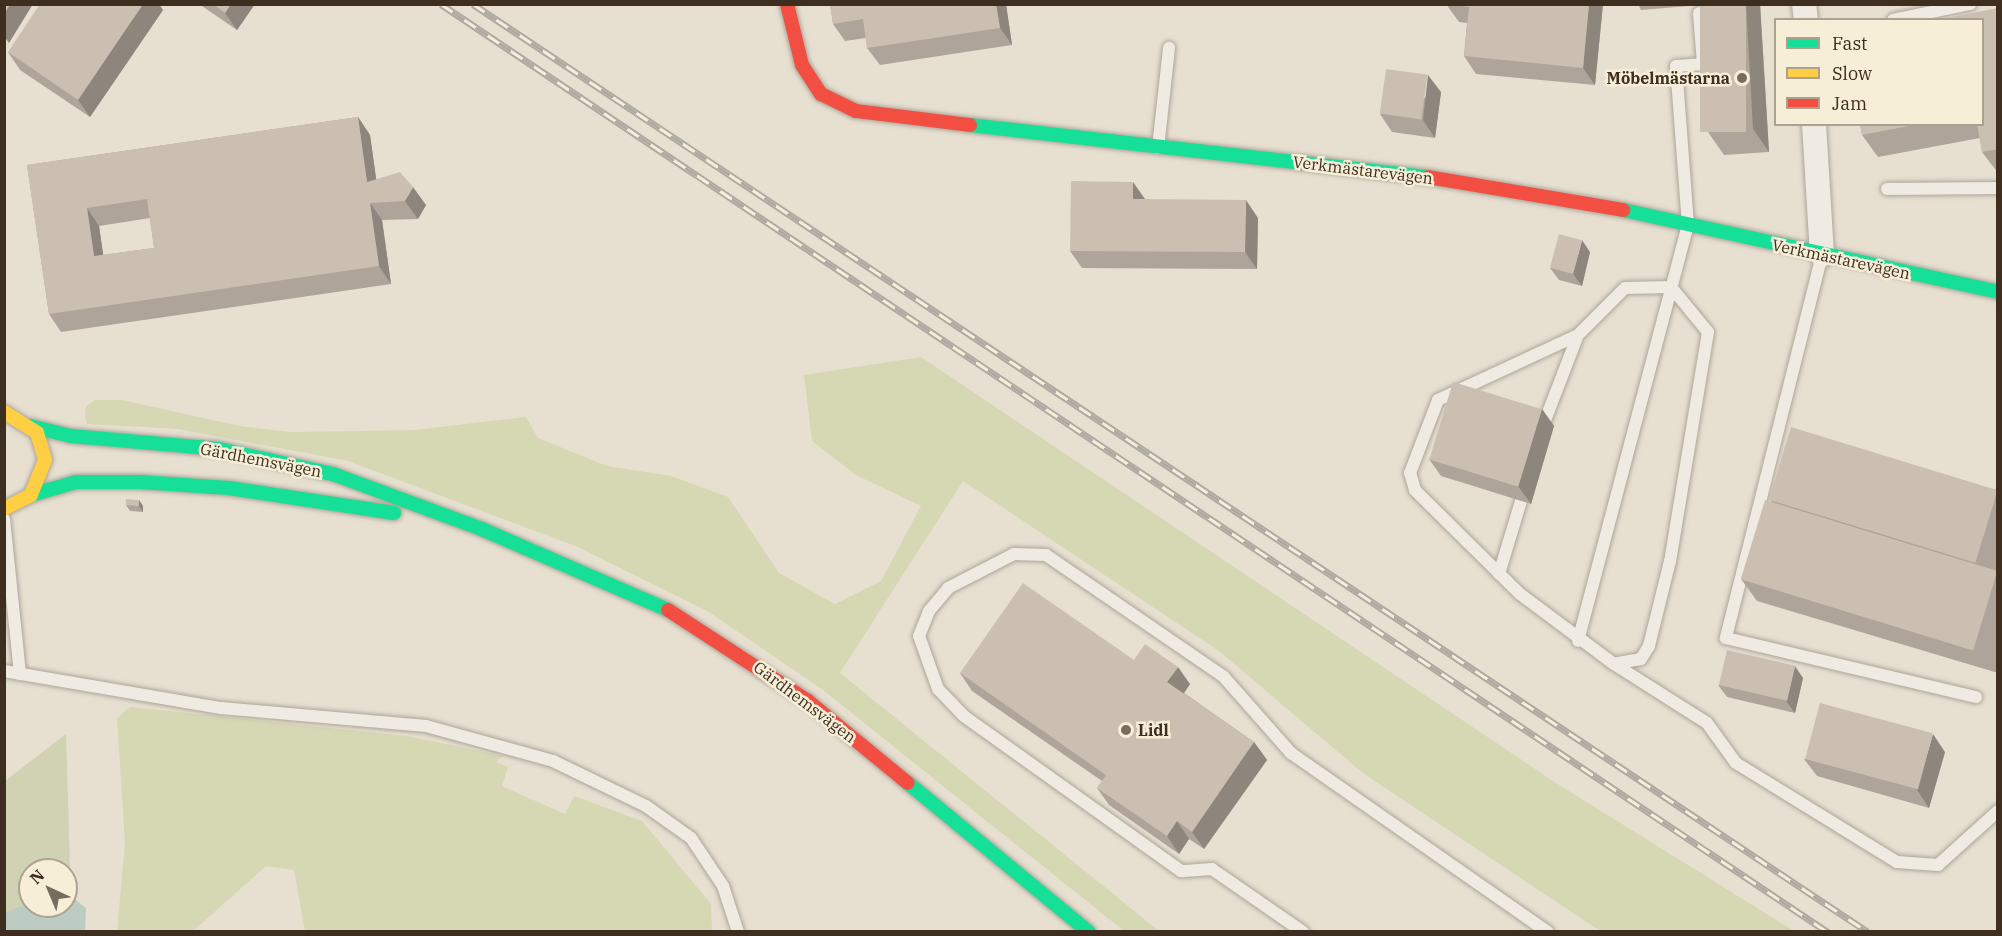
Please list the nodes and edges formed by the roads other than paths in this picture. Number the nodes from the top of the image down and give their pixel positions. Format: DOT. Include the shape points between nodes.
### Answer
graph roads {
  1 [pos="787,4"];
  2 [pos="1970,4"];
  3 [pos="1699,13"];
  4 [pos="1903,18"];
  5 [pos="1169,48"];
  6 [pos="1814,126"];
  7 [pos="1158,149"];
  8 [pos="1998,188"];
  9 [pos="1887,189"];
  10 [pos="1688,225"];
  11 [pos="1822,255"];
  12 [pos="1671,287"];
  13 [pos="1998,292"];
  14 [pos="1578,335"];
  15 [pos="4,412"];
  16 [pos="1544,423"];
  17 [pos="30,426"];
  18 [pos="31,495"];
  19 [pos="1521,501"];
  20 [pos="4,509"];
  21 [pos="4,519"];
  22 [pos="484,530"];
  23 [pos="1499,574"];
  24 [pos="1578,641"];
  25 [pos="1614,664"];
  26 [pos="4,671"];
  27 [pos="20,674"];
  28 [pos="1976,697"];
  29 [pos="1998,811"];
  30 [pos="738,932"];
  31 [pos="1089,932"];
  32 [pos="1303,932"];
  33 [pos="1548,932"];
  1 -- 7 [label="main road, Verkmästarevägen" via="802,64 821,94 856,111"];
  2 -- 4 [label="lane"];
  3 -- 10 [label="lane" via="1703,64 1676,66"];
  5 -- 7 [label="lane"];
  6 -- 11 [label="street"];
  7 -- 10 [label="main road, Verkmästarevägen" via="1366,167"];
  8 -- 9 [label="lane"];
  10 -- 11 [label="main road, Verkmästarevägen"];
  10 -- 12 [label="lane"];
  11 -- 13 [label="main road, Verkmästarevägen"];
  11 -- 28 [label="lane" via="1726,638"];
  12 -- 14 [label="lane" via="1626,288"];
  12 -- 24 [label="lane"];
  12 -- 25 [label="lane" via="1708,332 1670,561 1649,646 1641,659"];
  14 -- 16 [label="lane"];
  14 -- 23 [label="lane" via="1438,400 1410,473 1415,489"];
  15 -- 17 [label="main road, Gärdhemsvägen"];
  17 -- 18 [label="main road" via="45,460"];
  17 -- 22 [label="main road, Gärdhemsvägen" via="71,436 219,449 333,474"];
  18 -- 20 [label="main road, Gärdhemsvägen"];
  18 -- 22 [label="main road, Gärdhemsvägen" via="76,482 229,488"];
  19 -- 23 [label="lane"];
  21 -- 27 [label="lane"];
  22 -- 31 [label="main road, Gärdhemsvägen" via="656,603 733,650 808,701"];
  23 -- 24 [label="lane"];
  24 -- 25 [label="lane"];
  25 -- 29 [label="lane" via="1707,723 1736,763 1897,862 1938,865"];
  26 -- 27 [label="lane"];
  27 -- 30 [label="lane" via="221,708 426,726 553,761 646,806 691,838 723,886"];
  32 -- 33 [label="lane" via="1212,869 1181,871 964,716 938,689 919,636 929,611 948,588 1014,554 1046,555 1223,676 1291,753"];
}
